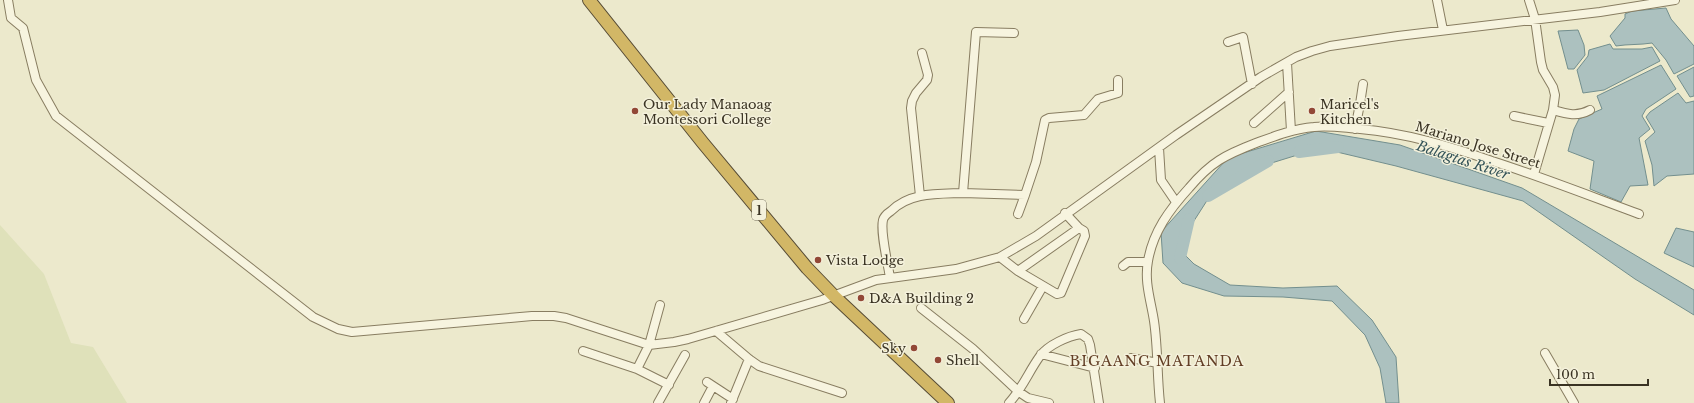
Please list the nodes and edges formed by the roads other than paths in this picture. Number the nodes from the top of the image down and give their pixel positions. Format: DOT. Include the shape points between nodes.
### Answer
graph roads {
  1 [pos="8,0"];
  2 [pos="589,0"];
  3 [pos="1437,0"];
  4 [pos="1529,0"];
  5 [pos="1675,0"];
  6 [pos="1535,19"];
  7 [pos="1443,30"];
  8 [pos="1014,33"];
  9 [pos="1228,42"];
  10 [pos="922,53"];
  11 [pos="1287,63"];
  12 [pos="1118,80"];
  13 [pos="1252,84"];
  14 [pos="1363,84"];
  15 [pos="1289,92"];
  16 [pos="1553,110"];
  17 [pos="1590,110"];
  18 [pos="1514,116"];
  19 [pos="1254,123"];
  20 [pos="1548,123"];
  21 [pos="1355,128"];
  22 [pos="1291,131"];
  23 [pos="1158,148"];
  24 [pos="1534,174"];
  25 [pos="963,193"];
  26 [pos="1025,195"];
  27 [pos="920,196"];
  28 [pos="1176,202"];
  29 [pos="1065,213"];
  30 [pos="1018,214"];
  31 [pos="1639,214"];
  32 [pos="1079,228"];
  33 [pos="1000,257"];
  34 [pos="1147,262"];
  35 [pos="1123,266"];
  36 [pos="1018,271"];
  37 [pos="890,278"];
  38 [pos="1043,286"];
  39 [pos="834,296"];
  40 [pos="660,305"];
  41 [pos="921,308"];
  42 [pos="1024,319"];
  43 [pos="716,331"];
  44 [pos="649,345"];
  45 [pos="583,351"];
  46 [pos="1546,352"];
  47 [pos="1041,354"];
  48 [pos="685,355"];
  49 [pos="1131,358"];
  50 [pos="749,359"];
  51 [pos="1158,363"];
  52 [pos="1095,368"];
  53 [pos="637,369"];
  54 [pos="669,385"];
  55 [pos="1019,392"];
  56 [pos="842,393"];
  57 [pos="732,401"];
  58 [pos="658,403"];
  59 [pos="704,403"];
  60 [pos="948,403"];
  61 [pos="1009,403"];
  62 [pos="1049,403"];
  63 [pos="1099,403"];
  64 [pos="1160,403"];
  65 [pos="1574,403"];
  1 -- 44 [label="street" via="11,18 23,28 36,80 56,116 313,317 338,329 352,332 545,315 577,321"];
  2 -- 39 [label="highway, 1" via="775,231"];
  3 -- 7 [label="street"];
  4 -- 6 [label="street"];
  5 -- 6 [label="street"];
  6 -- 7 [label="street"];
  6 -- 16 [label="street" via="1543,70 1555,95"];
  7 -- 11 [label="street" via="1330,46"];
  8 -- 25 [label="street" via="976,32"];
  9 -- 13 [label="street" via="1243,37"];
  10 -- 27 [label="street" via="928,75 916,93 911,108"];
  11 -- 13 [label="street"];
  11 -- 15 [label="street"];
  12 -- 26 [label="street" via="1118,92 1098,99 1084,115 1045,120 1036,162"];
  13 -- 23 [label="street"];
  14 -- 21 [label="street"];
  15 -- 19 [label="street"];
  15 -- 22 [label="street"];
  16 -- 17 [label="street" via="1572,115"];
  16 -- 20 [label="street"];
  18 -- 20 [label="street"];
  20 -- 24 [label="street"];
  21 -- 22 [label="street, Mariano Jose Street" via="1315,127"];
  21 -- 24 [label="street, Mariano Jose Street" via="1440,144"];
  22 -- 28 [label="street, Mariano Jose Street" via="1222,157 1203,171"];
  23 -- 28 [label="street" via="1161,180"];
  23 -- 29 [label="street"];
  24 -- 31 [label="street, Mariano Jose Street"];
  25 -- 26 [label="street"];
  25 -- 27 [label="street"];
  26 -- 30 [label="street"];
  27 -- 37 [label="street" via="900,202 883,220"];
  28 -- 34 [label="street, Mariano Jose Street" via="1159,228"];
  29 -- 32 [label="street"];
  29 -- 33 [label="street" via="1036,236"];
  32 -- 36 [label="street"];
  32 -- 38 [label="street" via="1084,230 1085,236 1061,293 1057,294"];
  33 -- 36 [label="street"];
  33 -- 37 [label="street" via="956,269"];
  34 -- 35 [label="street" via="1128,262"];
  34 -- 51 [label="street, Mariano Jose Street" via="1147,285 1154,320"];
  36 -- 38 [label="street"];
  37 -- 39 [label="street" via="867,282"];
  38 -- 42 [label="street"];
  39 -- 43 [label="street"];
  39 -- 60 [label="highway, 1"];
  40 -- 44 [label="street"];
  41 -- 55 [label="street" via="982,356"];
  43 -- 44 [label="street" via="674,342"];
  43 -- 50 [label="street"];
  44 -- 53 [label="street"];
  45 -- 53 [label="street"];
  46 -- 65 [label="street"];
  47 -- 52 [label="street"];
  47 -- 52 [label="street" via="1066,338 1081,334 1088,339"];
  47 -- 55 [label="street"];
  48 -- 54 [label="street"];
  49 -- 51 [label="street"];
  50 -- 56 [label="street" via="770,371"];
  50 -- 57 [label="street"];
  51 -- 64 [label="street, Mariano Jose Street"];
  52 -- 63 [label="street"];
  53 -- 54 [label="street"];
  54 -- 58 [label="street"];
  55 -- 61 [label="street"];
  55 -- 62 [label="street" via="1028,398"];
  57 -- 59 [label="street" via="710,384"];
}
